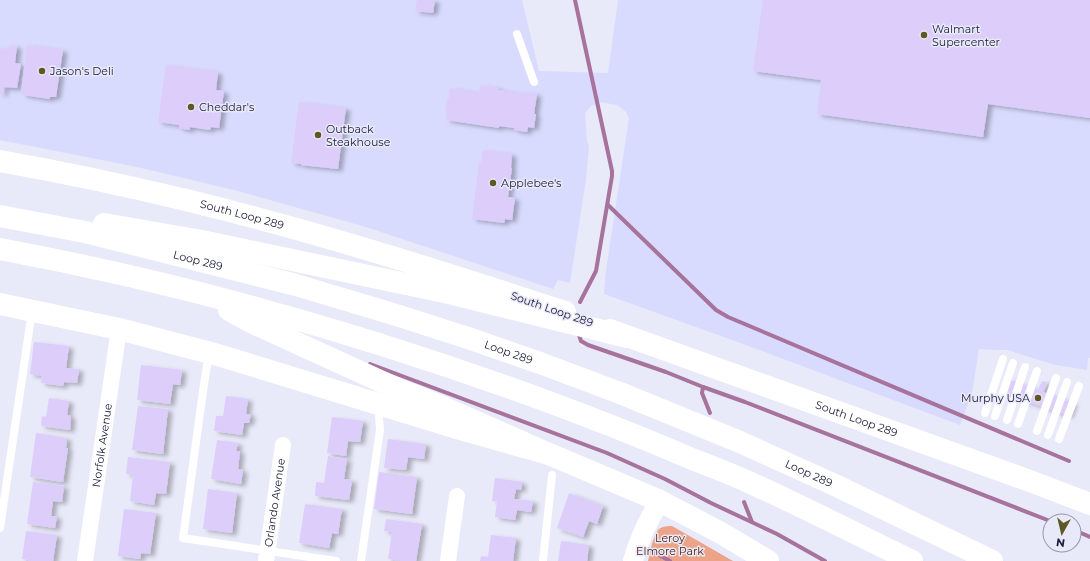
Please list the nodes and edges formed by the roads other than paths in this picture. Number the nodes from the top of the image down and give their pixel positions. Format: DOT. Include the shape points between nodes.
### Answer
graph roads {
  1 [pos="517,34"];
  2 [pos="534,82"];
  3 [pos="0,161"];
  4 [pos="10,218"];
  5 [pos="0,249"];
  6 [pos="192,291"];
  7 [pos="0,304"];
  8 [pos="32,310"];
  9 [pos="119,329"];
  10 [pos="627,337"];
  11 [pos="209,352"];
  12 [pos="1003,359"];
  13 [pos="1014,363"];
  14 [pos="1025,367"];
  15 [pos="1037,371"];
  16 [pos="1056,378"];
  17 [pos="1067,382"];
  18 [pos="1079,386"];
  19 [pos="382,405"];
  20 [pos="984,413"];
  21 [pos="995,416"];
  22 [pos="1006,420"];
  23 [pos="1018,424"];
  24 [pos="1037,431"];
  25 [pos="1048,435"];
  26 [pos="1060,439"];
  27 [pos="283,445"];
  28 [pos="549,454"];
  29 [pos="552,475"];
  30 [pos="457,496"];
  31 [pos="660,500"];
  32 [pos="1090,504"];
  33 [pos="0,528"];
  34 [pos="267,556"];
  35 [pos="85,561"];
  36 [pos="336,561"];
  37 [pos="361,561"];
  38 [pos="448,561"];
  39 [pos="544,561"];
  40 [pos="634,561"];
  41 [pos="768,561"];
  42 [pos="912,561"];
  43 [pos="992,561"];
  1 -- 2 [label="lane"];
  3 -- 10 [label="main road, South Loop 289" via="73,175 257,218 459,278 566,313"];
  4 -- 10 [label="main road" via="86,221 202,241 449,293"];
  4 -- 43 [label="main road, Loop 289" via="85,232 296,285 438,328 540,363 740,442"];
  5 -- 6 [label="main road"];
  6 -- 28 [label="main road" via="314,351"];
  6 -- 42 [label="main road" via="300,320 413,355 573,411 754,484"];
  7 -- 8 [label="main road"];
  8 -- 9 [label="main road"];
  8 -- 33 [label="lane"];
  9 -- 11 [label="main road"];
  9 -- 35 [label="street, Norfolk Avenue"];
  10 -- 32 [label="main road, South Loop 289"];
  11 -- 19 [label="main road"];
  11 -- 34 [label="lane" via="183,538"];
  12 -- 20 [label="lane"];
  13 -- 21 [label="lane"];
  14 -- 22 [label="lane"];
  15 -- 23 [label="lane"];
  16 -- 24 [label="lane"];
  17 -- 25 [label="lane"];
  18 -- 26 [label="lane"];
  19 -- 28 [label="main road"];
  19 -- 37 [label="lane"];
  27 -- 34 [label="street, Orlando Avenue"];
  28 -- 31 [label="main road"];
  29 -- 39 [label="lane"];
  30 -- 38 [label="street"];
  31 -- 40 [label="street" via="645,528"];
  31 -- 41 [label="main road"];
  34 -- 36 [label="lane"];
}
